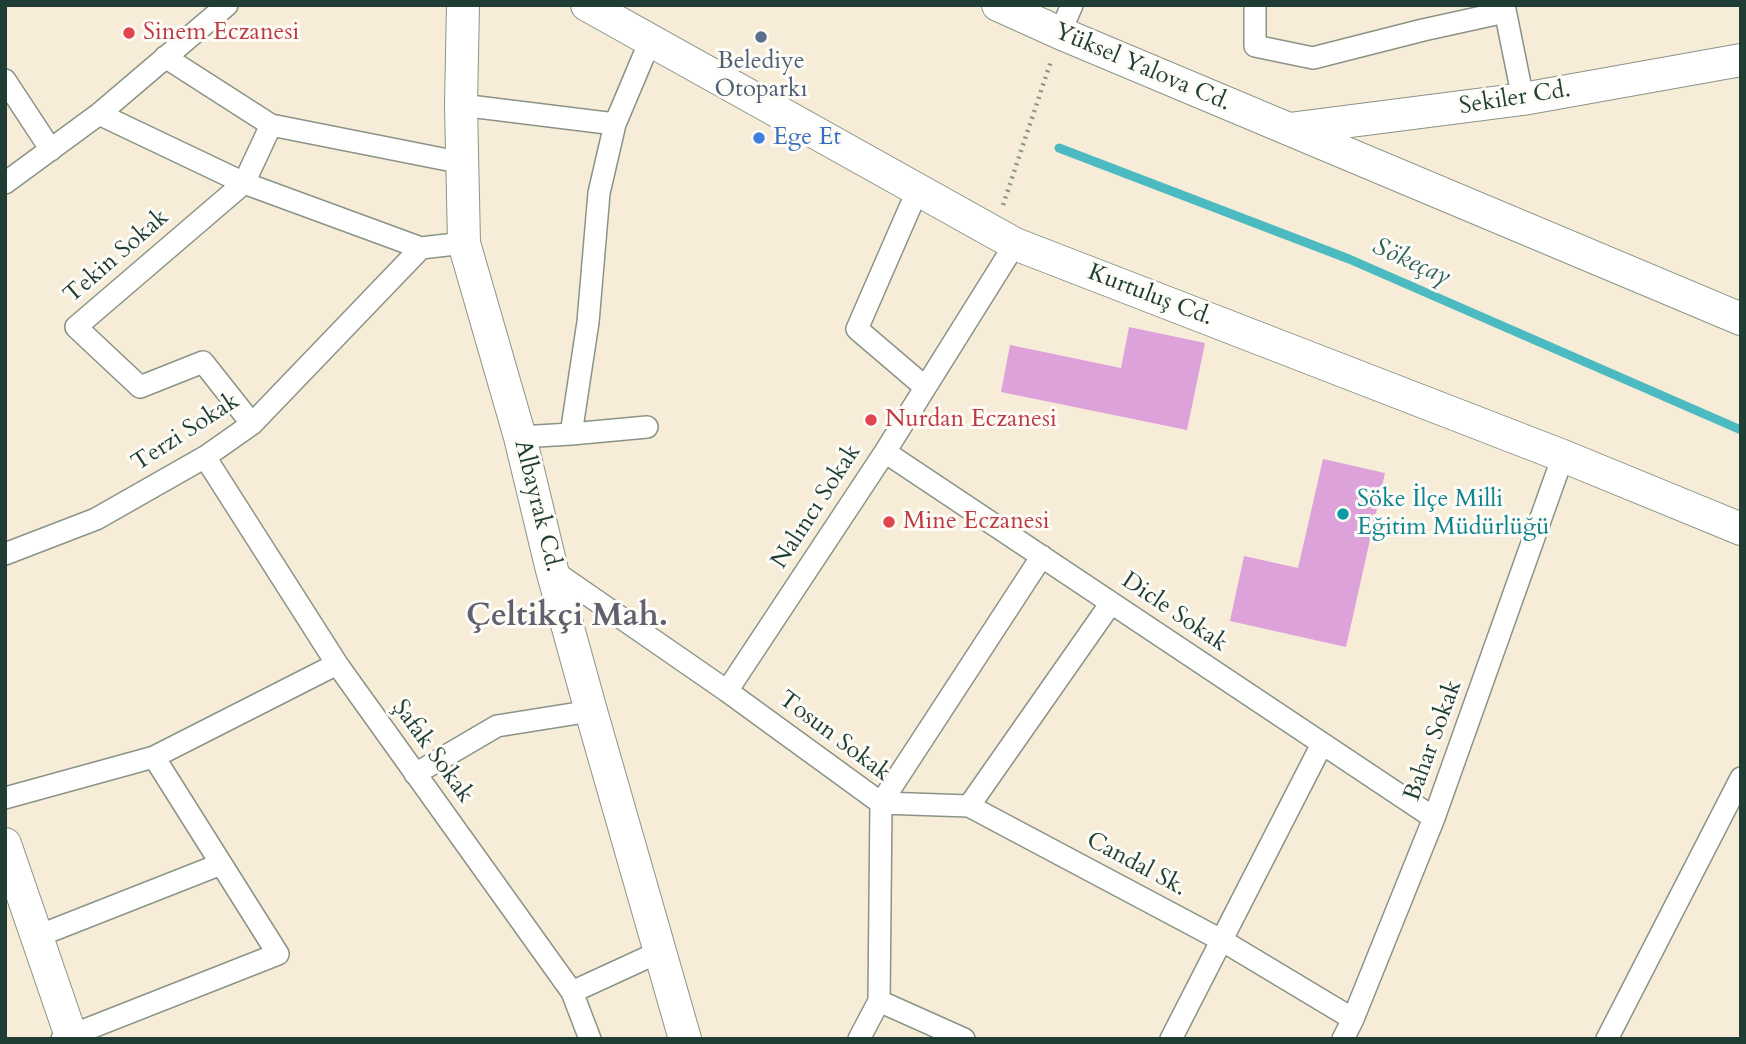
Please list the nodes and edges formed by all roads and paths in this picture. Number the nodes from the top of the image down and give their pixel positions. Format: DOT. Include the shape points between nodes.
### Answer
graph roads {
  1 [pos="227,5"];
  2 [pos="463,5"];
  3 [pos="587,5"];
  4 [pos="998,5"];
  5 [pos="1255,5"];
  6 [pos="1505,9"];
  7 [pos="203,13"];
  8 [pos="1066,19"];
  9 [pos="650,41"];
  10 [pos="165,57"];
  11 [pos="1741,60"];
  12 [pos="5,80"];
  13 [pos="1523,99"];
  14 [pos="461,105"];
  15 [pos="99,114"];
  16 [pos="615,124"];
  17 [pos="271,125"];
  18 [pos="1287,129"];
  19 [pos="51,150"];
  20 [pos="463,163"];
  21 [pos="5,183"];
  22 [pos="244,183"];
  23 [pos="918,189"];
  24 [pos="1005,238"];
  25 [pos="464,243"];
  26 [pos="421,247"];
  27 [pos="1741,319"];
  28 [pos="925,387"];
  29 [pos="252,424"];
  30 [pos="647,426"];
  31 [pos="571,435"];
  32 [pos="520,437"];
  33 [pos="885,452"];
  34 [pos="1563,456"];
  35 [pos="205,457"];
  36 [pos="1741,529"];
  37 [pos="5,554"];
  38 [pos="1042,556"];
  39 [pos="552,570"];
  40 [pos="1111,603"];
  41 [pos="337,664"];
  42 [pos="727,691"];
  43 [pos="591,711"];
  44 [pos="1322,744"];
  45 [pos="154,757"];
  46 [pos="415,774"];
  47 [pos="1741,778"];
  48 [pos="5,798"];
  49 [pos="881,803"];
  50 [pos="969,806"];
  51 [pos="1434,818"];
  52 [pos="5,844"];
  53 [pos="221,864"];
  54 [pos="38,936"];
  55 [pos="1223,941"];
  56 [pos="659,952"];
  57 [pos="572,992"];
  58 [pos="879,1002"];
  59 [pos="1353,1019"];
  60 [pos="69,1038"];
  61 [pos="590,1039"];
  62 [pos="685,1039"];
  63 [pos="859,1039"];
  64 [pos="964,1039"];
  65 [pos="1171,1039"];
  66 [pos="1343,1039"];
  67 [pos="1607,1039"];
  1 -- 7 [label="street"];
  2 -- 14 [label="main road, Albayrak Cd."];
  3 -- 9 [label="main road, Kurtuluş Cd."];
  4 -- 8 [label="main road, Yüksel Yalova Cd."];
  5 -- 6 [label="street" via="1255,46 1314,58"];
  6 -- 13 [label="street"];
  7 -- 10 [label="street"];
  8 -- 18 [label="main road, Yüksel Yalova Cd."];
  8 -- 24 [label="path"];
  9 -- 16 [label="street"];
  9 -- 23 [label="main road, Kurtuluş Cd."];
  10 -- 15 [label="street"];
  10 -- 17 [label="street"];
  11 -- 13 [label="main road, Sekiler Cd."];
  12 -- 19 [label="street"];
  13 -- 18 [label="main road, Sekiler Cd."];
  14 -- 16 [label="street"];
  14 -- 20 [label="main road, Albayrak Cd."];
  15 -- 19 [label="street"];
  15 -- 22 [label="street"];
  16 -- 31 [label="street" via="599,193 588,322"];
  17 -- 20 [label="street"];
  17 -- 22 [label="street"];
  18 -- 27 [label="main road, Yüksel Yalova Cd."];
  19 -- 21 [label="street"];
  20 -- 25 [label="main road, Albayrak Cd."];
  22 -- 26 [label="street"];
  22 -- 29 [label="street, Tekin Sokak" via="76,327 140,387 203,362"];
  23 -- 24 [label="main road, Kurtuluş Cd."];
  23 -- 28 [label="street" via="857,329"];
  24 -- 28 [label="street, Nalıncı Sokak"];
  24 -- 34 [label="main road, Kurtuluş Cd."];
  25 -- 26 [label="street"];
  25 -- 32 [label="main road, Albayrak Cd."];
  26 -- 29 [label="street, Terzi Sokak"];
  28 -- 33 [label="street, Nalıncı Sokak"];
  29 -- 35 [label="street, Terzi Sokak"];
  30 -- 31 [label="street"];
  31 -- 32 [label="street"];
  32 -- 39 [label="main road, Albayrak Cd."];
  33 -- 38 [label="street, Dicle Sokak"];
  33 -- 42 [label="street, Nalıncı Sokak"];
  34 -- 36 [label="main road, Kurtuluş Cd."];
  34 -- 51 [label="street, Bahar Sokak"];
  35 -- 37 [label="street, Terzi Sokak" via="96,519"];
  35 -- 41 [label="street, Şafak Sokak"];
  38 -- 40 [label="street, Dicle Sokak"];
  38 -- 49 [label="street"];
  39 -- 42 [label="street, Tosun Sokak"];
  39 -- 43 [label="main road, Albayrak Cd."];
  40 -- 44 [label="street, Dicle Sokak"];
  40 -- 50 [label="street"];
  41 -- 45 [label="street"];
  41 -- 46 [label="street, Şafak Sokak"];
  42 -- 49 [label="street, Tosun Sokak"];
  43 -- 46 [label="street" via="497,726"];
  43 -- 56 [label="main road, Albayrak Cd."];
  44 -- 51 [label="street, Dicle Sokak"];
  44 -- 55 [label="street"];
  45 -- 48 [label="street"];
  45 -- 53 [label="street"];
  46 -- 57 [label="street, Şafak Sokak"];
  47 -- 67 [label="street"];
  49 -- 50 [label="street, Candal Sk."];
  49 -- 58 [label="street, Tosun Sokak"];
  50 -- 55 [label="street, Candal Sk."];
  51 -- 59 [label="street, Bahar Sokak"];
  52 -- 54 [label="main road"];
  53 -- 54 [label="street"];
  53 -- 60 [label="street" via="278,954"];
  54 -- 60 [label="main road"];
  55 -- 59 [label="street, Candal Sk."];
  55 -- 65 [label="street"];
  56 -- 57 [label="street"];
  56 -- 62 [label="main road, Albayrak Cd."];
  57 -- 61 [label="street, Şafak Sokak"];
  58 -- 63 [label="street"];
  58 -- 64 [label="street"];
  59 -- 66 [label="street, Bahar Sokak"];
}
